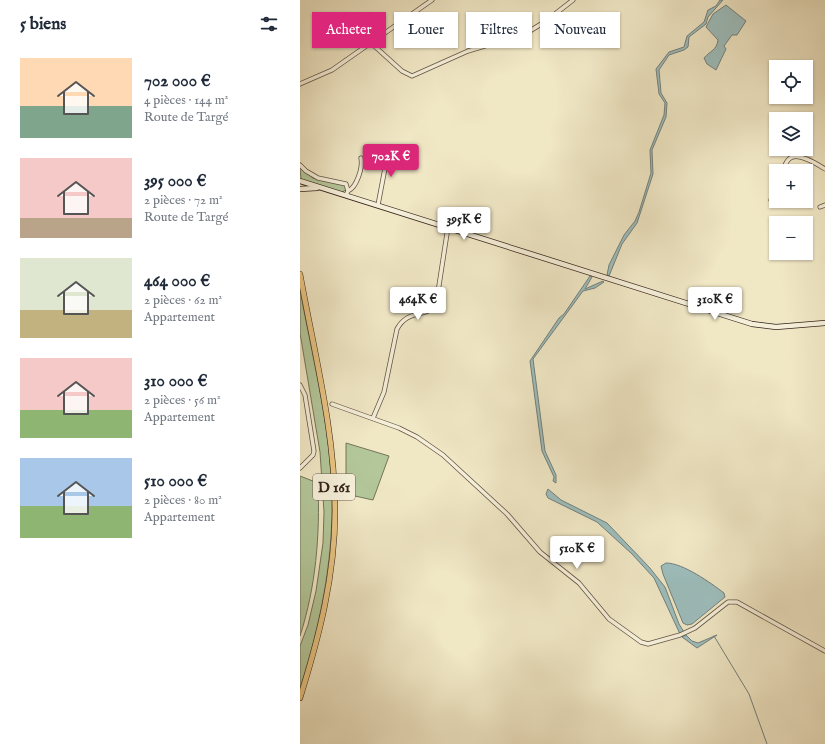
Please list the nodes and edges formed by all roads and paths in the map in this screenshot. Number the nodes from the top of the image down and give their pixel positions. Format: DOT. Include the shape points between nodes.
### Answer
graph roads {
  1 [pos="432,0"];
  2 [pos="573,0"];
  3 [pos="386,32"];
  4 [pos="364,48"];
  5 [pos="377,48"];
  6 [pos="300,84"];
  7 [pos="388,147"];
  8 [pos="361,158"];
  9 [pos="786,164"];
  10 [pos="300,165"];
  11 [pos="825,169"];
  12 [pos="300,182"];
  13 [pos="323,188"];
  14 [pos="300,189"];
  15 [pos="347,193"];
  16 [pos="825,205"];
  17 [pos="378,206"];
  18 [pos="820,207"];
  19 [pos="448,227"];
  20 [pos="300,274"];
  21 [pos="825,323"];
  22 [pos="300,385"];
  23 [pos="332,404"];
  24 [pos="374,418"];
  25 [pos="300,468"];
  26 [pos="825,650"];
  27 [pos="300,698"];
  1 -- 3 [label="street"];
  2 -- 5 [label="street" via="525,34 468,51 412,76 402,71"];
  4 -- 6 [label="street" via="332,70"];
  7 -- 17 [label="street"];
  8 -- 15 [label="street" via="362,164 353,188"];
  9 -- 11 [label="street" via="794,157"];
  10 -- 15 [label="street" via="318,178 343,182 346,184"];
  12 -- 13 [label="street"];
  13 -- 14 [label="street"];
  13 -- 15 [label="street"];
  15 -- 17 [label="street"];
  16 -- 18 [label="street"];
  17 -- 19 [label="street"];
  19 -- 21 [label="street" via="759,326 782,327"];
  19 -- 24 [label="street" via="436,305 408,316 397,329 384,392"];
  20 -- 27 [label="main road, D 161" via="330,439 335,511 333,559 328,593 316,649"];
  22 -- 25 [label="street" via="305,395 314,451"];
  23 -- 24 [label="street"];
  24 -- 26 [label="street" via="418,437 443,455 507,514 540,552 579,582 609,619 641,642 648,644 680,635 695,628 728,602 738,602"];
}
